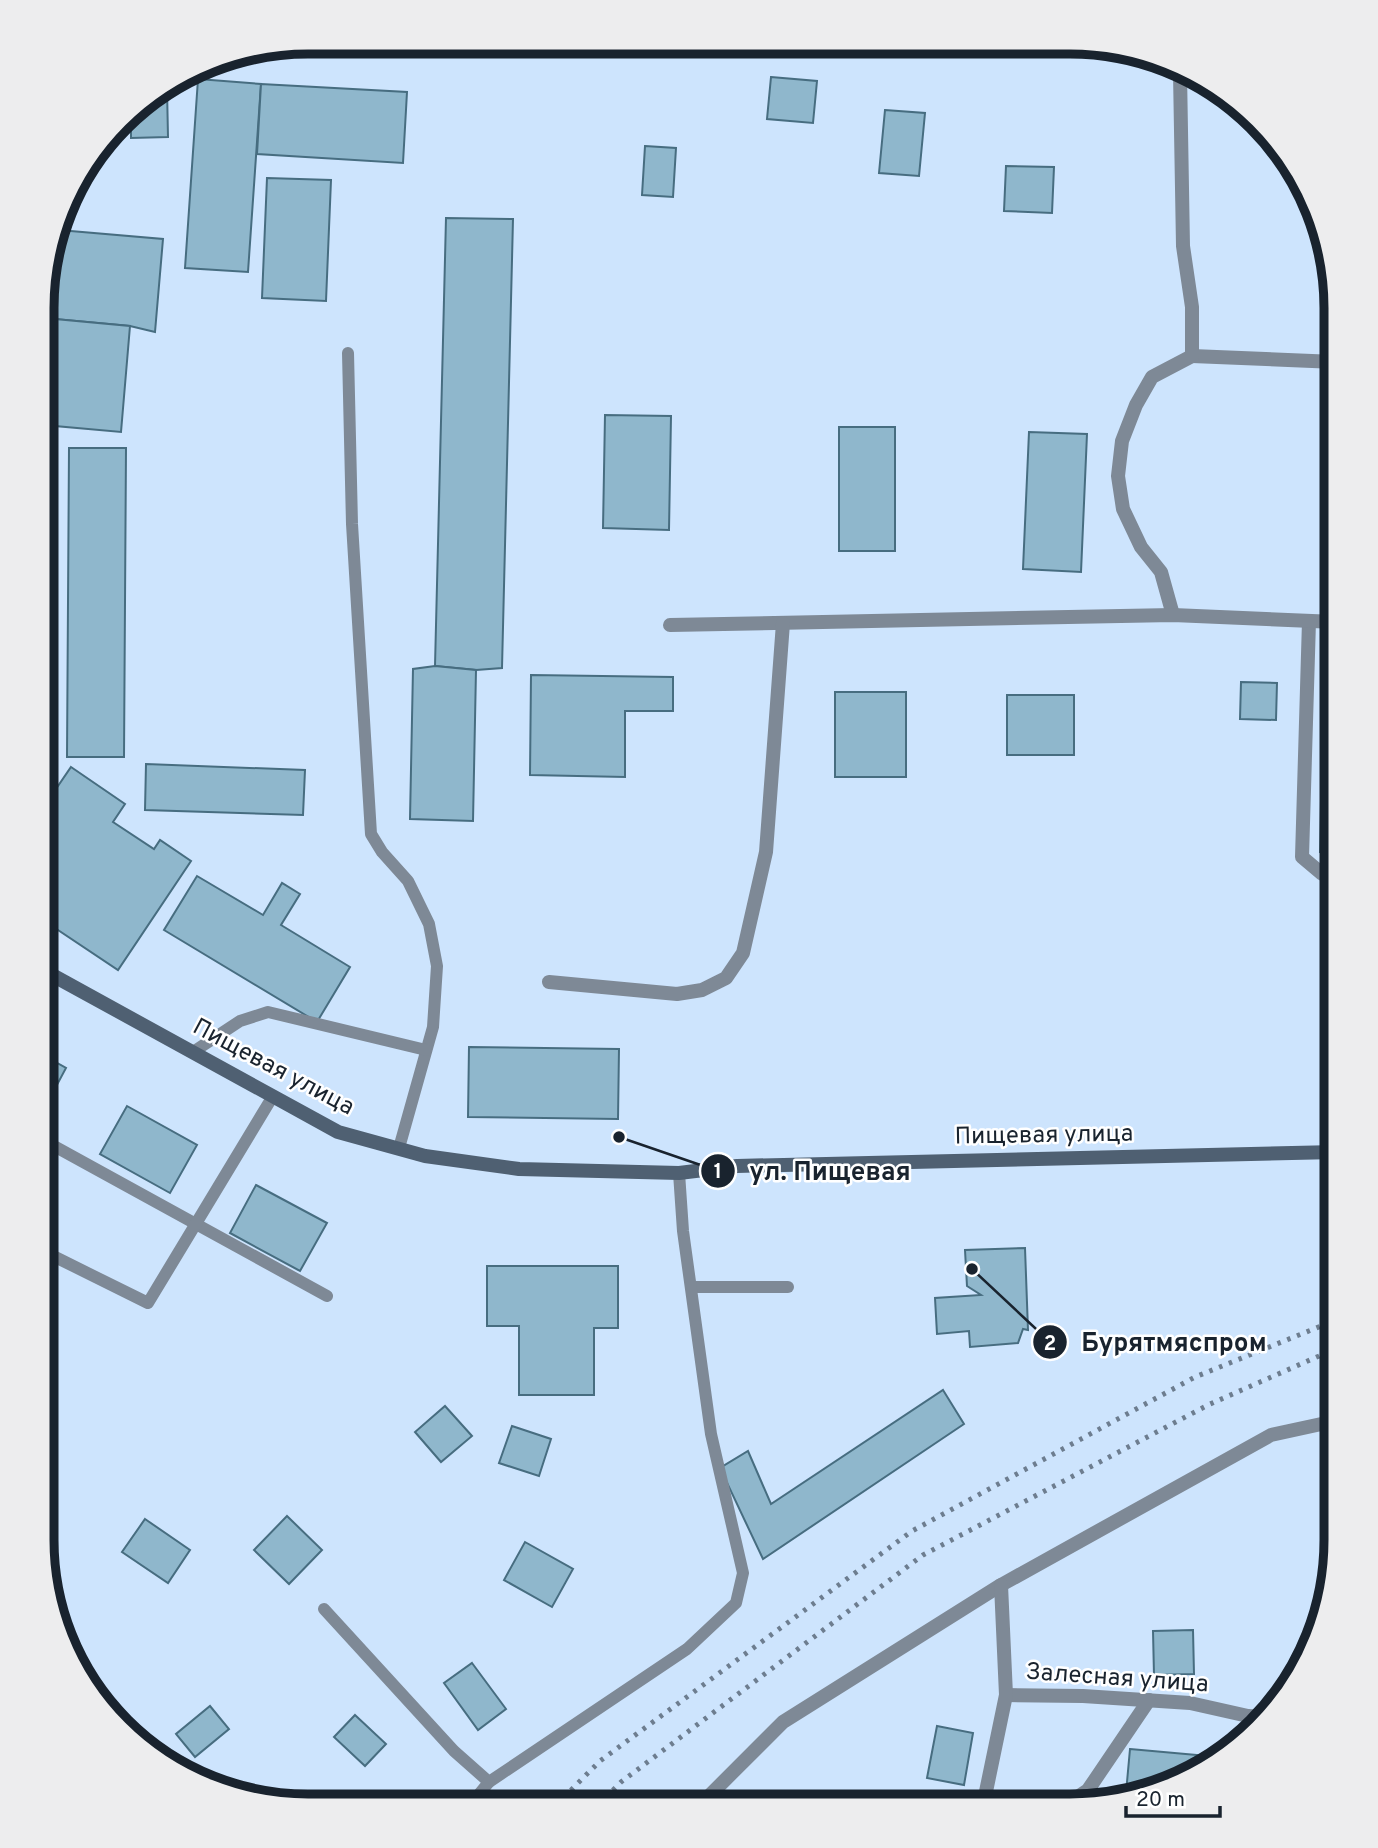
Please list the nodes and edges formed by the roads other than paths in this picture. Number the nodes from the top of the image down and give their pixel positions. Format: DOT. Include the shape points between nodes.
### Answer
graph roads {
  1 [pos="1180,79"];
  2 [pos="348,353"];
  3 [pos="1192,356"];
  4 [pos="1324,362"];
  5 [pos="1173,615"];
  6 [pos="1309,621"];
  7 [pos="1324,622"];
  8 [pos="783,623"];
  9 [pos="670,625"];
  10 [pos="1324,875"];
  11 [pos="54,976"];
  12 [pos="549,982"];
  13 [pos="426,1050"];
  14 [pos="192,1052"];
  15 [pos="273,1096"];
  16 [pos="54,1146"];
  17 [pos="399,1148"];
  18 [pos="1324,1152"];
  19 [pos="679,1173"];
  20 [pos="196,1224"];
  21 [pos="54,1256"];
  22 [pos="691,1287"];
  23 [pos="788,1287"];
  24 [pos="327,1296"];
  25 [pos="1324,1423"];
  26 [pos="1001,1585"];
  27 [pos="324,1609"];
  28 [pos="1006,1695"];
  29 [pos="1149,1700"];
  30 [pos="1252,1716"];
  31 [pos="489,1782"];
  32 [pos="1083,1793"];
  33 [pos="479,1794"];
  34 [pos="711,1794"];
  35 [pos="985,1794"];
  1 -- 3 [label="street" via="1183,246 1192,307"];
  2 -- 13 [label="lane" via="352,524 371,834 408,881 429,924 437,965 433,1027"];
  3 -- 4 [label="street"];
  3 -- 5 [label="street" via="1152,377 1122,440 1118,476 1123,509 1161,572"];
  5 -- 6 [label="street"];
  5 -- 8 [label="street"];
  6 -- 7 [label="street"];
  6 -- 10 [label="street" via="1302,857"];
  8 -- 9 [label="street"];
  8 -- 12 [label="street" via="766,852 743,953 726,978 702,990 677,994"];
  11 -- 14 [label="main road, Пищевая улица"];
  13 -- 14 [label="lane" via="268,1012 240,1021"];
  13 -- 17 [label="lane"];
  14 -- 15 [label="main road, Пищевая улица"];
  15 -- 17 [label="main road, Пищевая улица" via="338,1132"];
  15 -- 20 [label="lane"];
  16 -- 20 [label="lane"];
  17 -- 19 [label="main road, Пищевая улица" via="519,1169"];
  18 -- 19 [label="main road, Пищевая улица" via="737,1166"];
  19 -- 22 [label="lane"];
  20 -- 21 [label="lane" via="148,1303"];
  20 -- 24 [label="lane"];
  22 -- 23 [label="lane"];
  22 -- 31 [label="lane" via="711,1434 743,1573 736,1603 687,1649"];
  25 -- 26 [label="street" via="1271,1435"];
  26 -- 28 [label="street, Залесная улица"];
  26 -- 34 [label="street" via="783,1722"];
  27 -- 31 [label="lane" via="454,1751"];
  28 -- 29 [label="street, Залесная улица"];
  28 -- 35 [label="street, Залесная улица"];
  29 -- 30 [label="street, Залесная улица"];
  29 -- 32 [label="street"];
  31 -- 33 [label="lane"];
}
